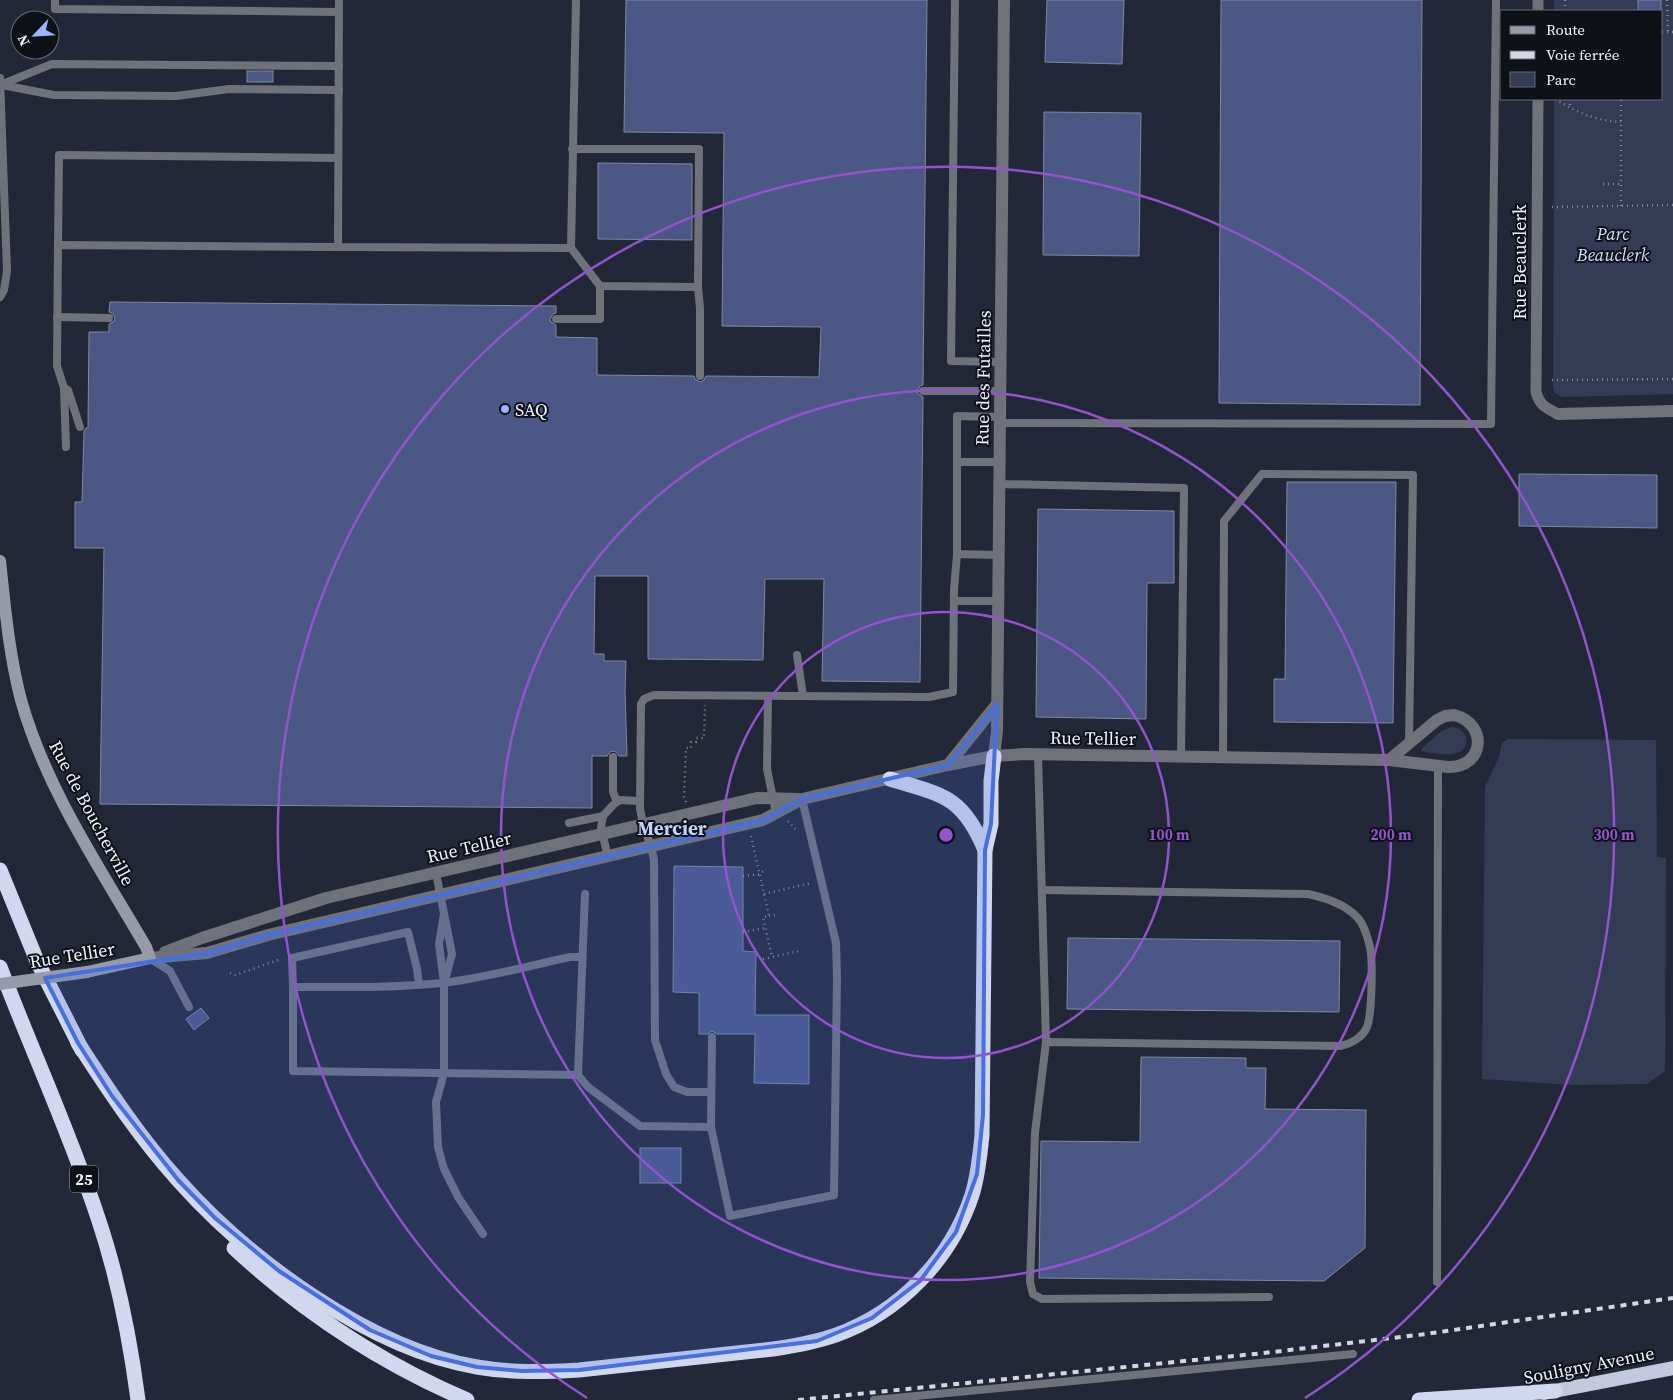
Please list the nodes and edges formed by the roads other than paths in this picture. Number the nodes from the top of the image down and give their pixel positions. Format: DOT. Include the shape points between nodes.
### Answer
graph roads {
  1 [pos="55,0"];
  2 [pos="339,0"];
  3 [pos="576,0"];
  4 [pos="955,0"];
  5 [pos="1004,0"];
  6 [pos="1496,0"];
  7 [pos="339,12"];
  8 [pos="339,66"];
  9 [pos="0,78"];
  10 [pos="0,85"];
  11 [pos="338,90"];
  12 [pos="1538,100"];
  13 [pos="572,149"];
  14 [pos="338,158"];
  15 [pos="58,245"];
  16 [pos="338,247"];
  17 [pos="571,248"];
  18 [pos="600,286"];
  19 [pos="698,287"];
  20 [pos="0,297"];
  21 [pos="57,317"];
  22 [pos="109,318"];
  23 [pos="556,319"];
  24 [pos="1000,362"];
  25 [pos="700,376"];
  26 [pos="64,388"];
  27 [pos="923,391"];
  28 [pos="1000,391"];
  29 [pos="1673,411"];
  30 [pos="1558,414"];
  31 [pos="1000,420"];
  32 [pos="80,427"];
  33 [pos="66,447"];
  34 [pos="957,462"];
  35 [pos="999,462"];
  36 [pos="999,484"];
  37 [pos="957,554"];
  38 [pos="998,555"];
  39 [pos="0,560"];
  40 [pos="954,601"];
  41 [pos="998,601"];
  42 [pos="797,655"];
  43 [pos="768,696"];
  44 [pos="803,696"];
  45 [pos="997,704"];
  46 [pos="1409,743"];
  47 [pos="1038,755"];
  48 [pos="994,756"];
  49 [pos="613,757"];
  50 [pos="1181,757"];
  51 [pos="1223,758"];
  52 [pos="1389,760"];
  53 [pos="948,765"];
  54 [pos="1438,766"];
  55 [pos="890,779"];
  56 [pos="773,799"];
  57 [pos="802,799"];
  58 [pos="640,800"];
  59 [pos="617,802"];
  60 [pos="776,813"];
  61 [pos="603,816"];
  62 [pos="569,823"];
  63 [pos="643,824"];
  64 [pos="603,834"];
  65 [pos="652,847"];
  66 [pos="984,850"];
  67 [pos="608,857"];
  68 [pos="0,870"];
  69 [pos="436,872"];
  70 [pos="1042,890"];
  71 [pos="585,894"];
  72 [pos="442,895"];
  73 [pos="444,914"];
  74 [pos="582,957"];
  75 [pos="150,958"];
  76 [pos="0,967"];
  77 [pos="444,983"];
  78 [pos="0,984"];
  79 [pos="419,984"];
  80 [pos="293,988"];
  81 [pos="189,1007"];
  82 [pos="712,1037"];
  83 [pos="1046,1042"];
  84 [pos="78,1043"];
  85 [pos="444,1073"];
  86 [pos="578,1075"];
  87 [pos="710,1092"];
  88 [pos="711,1127"];
  89 [pos="482,1234"];
  90 [pos="1437,1282"];
  91 [pos="1269,1297"];
  92 [pos="1353,1354"];
  93 [pos="1673,1368"];
  94 [pos="1555,1391"];
  95 [pos="138,1400"];
  96 [pos="467,1400"];
  97 [pos="874,1400"];
  98 [pos="1419,1400"];
  99 [pos="1512,1400"];
  1 -- 7 [label="lane" via="55,9"];
  2 -- 7 [label="lane"];
  3 -- 13 [label="lane"];
  4 -- 24 [label="lane" via="952,361"];
  5 -- 24 [label="street, Rue des Futailles"];
  6 -- 31 [label="lane" via="1491,424"];
  7 -- 8 [label="lane"];
  8 -- 10 [label="lane" via="52,64"];
  8 -- 11 [label="lane"];
  9 -- 10 [label="lane"];
  10 -- 11 [label="lane" via="54,94 176,96 229,89"];
  10 -- 20 [label="lane" via="7,271"];
  11 -- 14 [label="lane"];
  12 -- 30 [label="street, Rue Beauclerk" via="1536,392 1538,401"];
  13 -- 17 [label="lane"];
  13 -- 19 [label="lane" via="699,148"];
  14 -- 15 [label="lane" via="58,155"];
  14 -- 16 [label="lane"];
  15 -- 16 [label="lane"];
  15 -- 21 [label="lane"];
  16 -- 17 [label="lane"];
  17 -- 18 [label="lane"];
  18 -- 19 [label="lane"];
  18 -- 23 [label="lane" via="600,319"];
  19 -- 25 [label="lane"];
  21 -- 22 [label="lane"];
  21 -- 26 [label="lane" via="57,366"];
  24 -- 28 [label="street, Rue des Futailles"];
  26 -- 32 [label="lane" via="68,390"];
  26 -- 33 [label="lane"];
  27 -- 28 [label="lane"];
  28 -- 31 [label="street, Rue des Futailles"];
  29 -- 30 [label="street"];
  31 -- 34 [label="lane" via="958,416"];
  31 -- 35 [label="street, Rue des Futailles"];
  34 -- 35 [label="lane"];
  34 -- 37 [label="lane"];
  35 -- 36 [label="street, Rue des Futailles"];
  36 -- 38 [label="street, Rue des Futailles"];
  36 -- 50 [label="lane" via="1184,488"];
  37 -- 38 [label="lane"];
  37 -- 40 [label="lane"];
  38 -- 41 [label="street, Rue des Futailles"];
  39 -- 75 [label="main road, Rue de Boucherville" via="12,659 32,734 66,808"];
  40 -- 41 [label="lane"];
  40 -- 44 [label="lane" via="953,692 929,698"];
  41 -- 45 [label="street, Rue des Futailles"];
  42 -- 44 [label="lane"];
  43 -- 44 [label="lane"];
  43 -- 56 [label="lane" via="767,769"];
  43 -- 58 [label="lane" via="654,695 644,699 640,723"];
  45 -- 48 [label="street, Rue des Futailles"];
  45 -- 53 [label="street"];
  46 -- 51 [label="lane" via="1413,475 1262,474 1224,521"];
  46 -- 52 [label="street, Rue Tellier"];
  46 -- 54 [label="street, Rue Tellier" via="1445,716 1463,717 1470,722 1478,738 1475,754 1464,765"];
  47 -- 48 [label="street, Rue Tellier"];
  47 -- 50 [label="street, Rue Tellier"];
  47 -- 70 [label="lane"];
  48 -- 53 [label="street, Rue Tellier"];
  48 -- 66 [label="highway" via="991,824"];
  49 -- 59 [label="lane" via="613,792"];
  50 -- 51 [label="street, Rue Tellier"];
  51 -- 52 [label="street, Rue Tellier"];
  52 -- 54 [label="street, Rue Tellier"];
  53 -- 55 [label="street, Rue Tellier"];
  54 -- 90 [label="lane"];
  55 -- 57 [label="street, Rue Tellier"];
  55 -- 66 [label="highway" via="938,794 961,809 974,825"];
  56 -- 57 [label="street, Rue Tellier"];
  56 -- 60 [label="lane"];
  56 -- 63 [label="street, Rue Tellier" via="756,798"];
  57 -- 60 [label="street, Rue Tellier"];
  57 -- 88 [label="lane" via="836,943 834,1195 730,1216"];
  58 -- 59 [label="lane"];
  58 -- 63 [label="lane"];
  59 -- 61 [label="lane"];
  60 -- 65 [label="street, Rue Tellier" via="763,820"];
  61 -- 62 [label="lane"];
  61 -- 64 [label="lane"];
  63 -- 64 [label="street, Rue Tellier"];
  63 -- 65 [label="lane"];
  64 -- 67 [label="lane"];
  64 -- 69 [label="street, Rue Tellier"];
  65 -- 67 [label="street, Rue Tellier"];
  65 -- 87 [label="lane" via="655,1040 668,1080 674,1087 687,1092"];
  66 -- 84 [label="highway" via="982,1135 977,1174 965,1213 934,1265 890,1306 836,1335 796,1345 548,1371 477,1367 411,1349 350,1319 296,1284 215,1218 143,1137"];
  67 -- 72 [label="street, Rue Tellier"];
  68 -- 84 [label="highway" via="37,961"];
  69 -- 72 [label="lane"];
  69 -- 75 [label="street, Rue Tellier" via="326,898"];
  70 -- 83 [label="lane"];
  70 -- 83 [label="lane" via="1308,894 1337,903 1350,911 1360,921 1371,949 1367,1029 1349,1044"];
  71 -- 74 [label="lane"];
  72 -- 73 [label="lane"];
  72 -- 75 [label="street, Rue Tellier" via="259,937 207,953"];
  73 -- 77 [label="lane" via="439,944"];
  73 -- 77 [label="lane" via="452,954"];
  74 -- 77 [label="lane"];
  74 -- 86 [label="lane"];
  75 -- 78 [label="main road, Rue Tellier, bridge" via="87,972"];
  75 -- 81 [label="lane" via="170,971"];
  76 -- 95 [label="highway, 25" via="74,1149 98,1219 124,1314"];
  77 -- 79 [label="lane"];
  77 -- 85 [label="lane"];
  79 -- 80 [label="lane"];
  79 -- 80 [label="lane" via="408,932 292,958"];
  80 -- 85 [label="lane" via="293,1071"];
  82 -- 87 [label="lane"];
  83 -- 91 [label="lane" via="1035,1133 1030,1282 1033,1294 1042,1299"];
  84 -- 96 [label="highway" via="110,1098 149,1154 187,1200 242,1254 305,1308 359,1344 430,1384"];
  85 -- 86 [label="lane"];
  85 -- 89 [label="lane" via="436,1102 438,1147 458,1197"];
  86 -- 88 [label="lane" via="588,1087 640,1126"];
  87 -- 88 [label="lane"];
  92 -- 97 [label="lane"];
  93 -- 94 [label="highway, Souligny Avenue"];
  94 -- 98 [label="highway"];
  94 -- 99 [label="highway, Souligny Avenue"];
}
